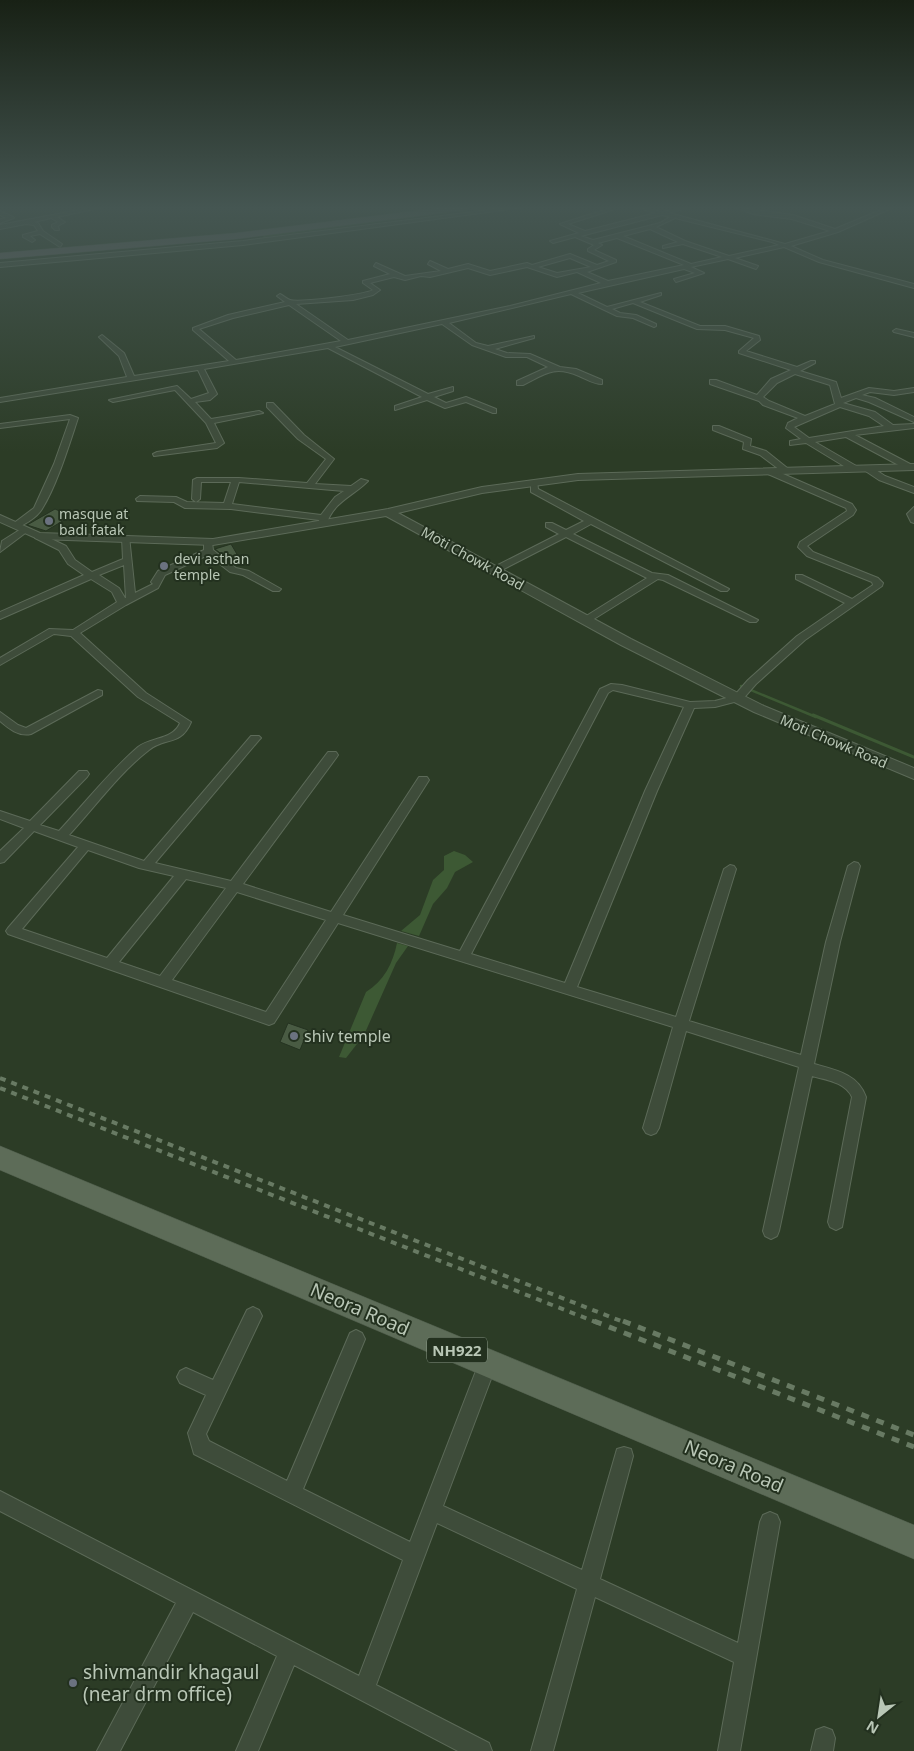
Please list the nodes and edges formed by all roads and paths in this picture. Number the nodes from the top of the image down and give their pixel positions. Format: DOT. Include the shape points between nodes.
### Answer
graph roads {
  1 [pos="375,289"];
  2 [pos="584,289"];
  3 [pos="571,292"];
  4 [pos="659,294"];
  5 [pos="280,296"];
  6 [pos="633,301"];
  7 [pos="290,304"];
  8 [pos="607,309"];
  9 [pos="442,321"];
  10 [pos="654,325"];
  11 [pos="896,331"];
  12 [pos="914,335"];
  13 [pos="102,337"];
  14 [pos="532,337"];
  15 [pos="347,342"];
  16 [pos="329,346"];
  17 [pos="490,348"];
  18 [pos="813,362"];
  19 [pos="236,363"];
  20 [pos="553,367"];
  21 [pos="200,368"];
  22 [pos="796,370"];
  23 [pos="132,379"];
  24 [pos="520,382"];
  25 [pos="599,382"];
  26 [pos="714,382"];
  27 [pos="896,385"];
  28 [pos="450,389"];
  29 [pos="912,391"];
  30 [pos="854,395"];
  31 [pos="427,397"];
  32 [pos="760,399"];
  33 [pos="0,400"];
  34 [pos="113,400"];
  35 [pos="190,401"];
  36 [pos="838,403"];
  37 [pos="270,405"];
  38 [pos="411,411"];
  39 [pos="493,411"];
  40 [pos="259,413"];
  41 [pos="801,420"];
  42 [pos="914,420"];
  43 [pos="209,422"];
  44 [pos="0,426"];
  45 [pos="914,426"];
  46 [pos="716,428"];
  47 [pos="892,428"];
  48 [pos="847,434"];
  49 [pos="808,441"];
  50 [pos="793,443"];
  51 [pos="157,454"];
  52 [pos="911,467"];
  53 [pos="855,468"];
  54 [pos="867,468"];
  55 [pos="787,471"];
  56 [pos="771,472"];
  57 [pos="236,480"];
  58 [pos="364,480"];
  59 [pos="534,483"];
  60 [pos="310,484"];
  61 [pos="351,489"];
  62 [pos="914,490"];
  63 [pos="140,499"];
  64 [pos="196,499"];
  65 [pos="227,506"];
  66 [pos="914,510"];
  67 [pos="388,512"];
  68 [pos="0,518"];
  69 [pos="914,520"];
  70 [pos="323,521"];
  71 [pos="591,521"];
  72 [pos="549,525"];
  73 [pos="20,528"];
  74 [pos="566,533"];
  75 [pos="38,536"];
  76 [pos="126,538"];
  77 [pos="209,546"];
  78 [pos="0,549"];
  79 [pos="128,560"];
  80 [pos="495,570"];
  81 [pos="89,575"];
  82 [pos="653,576"];
  83 [pos="799,578"];
  84 [pos="276,588"];
  85 [pos="724,588"];
  86 [pos="127,601"];
  87 [pos="852,602"];
  88 [pos="0,616"];
  89 [pos="586,620"];
  90 [pos="753,620"];
  91 [pos="75,634"];
  92 [pos="0,662"];
  93 [pos="98,692"];
  94 [pos="738,698"];
  95 [pos="690,704"];
  96 [pos="0,715"];
  97 [pos="254,738"];
  98 [pos="332,755"];
  99 [pos="83,774"];
  100 [pos="914,774"];
  101 [pos="423,780"];
  102 [pos="0,815"];
  103 [pos="32,826"];
  104 [pos="61,836"];
  105 [pos="86,845"];
  106 [pos="0,858"];
  107 [pos="147,866"];
  108 [pos="854,866"];
  109 [pos="730,869"];
  110 [pos="183,874"];
  111 [pos="235,887"];
  112 [pos="334,918"];
  113 [pos="463,958"];
  114 [pos="110,964"];
  115 [pos="163,982"];
  116 [pos="569,990"];
  117 [pos="681,1024"];
  118 [pos="806,1066"];
  119 [pos="651,1128"];
  120 [pos="0,1158"];
  121 [pos="836,1222"];
  122 [pos="771,1232"];
  123 [pos="254,1316"];
  124 [pos="356,1339"];
  125 [pos="488,1363"];
  126 [pos="186,1377"];
  127 [pos="217,1391"];
  128 [pos="624,1456"];
  129 [pos="290,1494"];
  130 [pos="0,1502"];
  131 [pos="432,1511"];
  132 [pos="770,1522"];
  133 [pos="914,1542"];
  134 [pos="415,1555"];
  135 [pos="588,1584"];
  136 [pos="189,1599"];
  137 [pos="290,1652"];
  138 [pos="746,1656"];
  139 [pos="364,1690"];
  140 [pos="468,1748"];
  141 [pos="108,1751"];
  142 [pos="247,1751"];
  143 [pos="542,1751"];
  144 [pos="728,1751"];
  1 -- 7 [label="street" via="372,293 342,299"];
  2 -- 3 [label="street"];
  3 -- 8 [label="street"];
  3 -- 9 [label="street"];
  4 -- 6 [label="street"];
  5 -- 7 [label="street"];
  6 -- 8 [label="street"];
  6 -- 22 [label="street" via="698,328 725,328 757,337 740,352"];
  7 -- 15 [label="street"];
  7 -- 19 [label="street" via="195,328"];
  8 -- 10 [label="street"];
  9 -- 15 [label="street"];
  9 -- 17 [label="street" via="470,343"];
  11 -- 12 [label="street"];
  13 -- 23 [label="street" via="121,352 128,362"];
  14 -- 17 [label="street"];
  15 -- 16 [label="street"];
  16 -- 19 [label="street"];
  16 -- 31 [label="street"];
  17 -- 20 [label="street" via="506,355 528,355"];
  18 -- 22 [label="street"];
  19 -- 21 [label="street"];
  20 -- 24 [label="street"];
  20 -- 25 [label="street"];
  21 -- 23 [label="street"];
  21 -- 35 [label="street" via="213,394"];
  22 -- 32 [label="street" via="771,383 759,395"];
  22 -- 36 [label="street" via="833,384"];
  23 -- 33 [label="street"];
  26 -- 32 [label="street"];
  27 -- 29 [label="street"];
  28 -- 31 [label="street"];
  29 -- 30 [label="street" via="869,390"];
  30 -- 36 [label="street"];
  30 -- 42 [label="street"];
  31 -- 38 [label="street" via="401,407"];
  31 -- 39 [label="street" via="445,406 469,399"];
  32 -- 41 [label="street" via="799,415"];
  34 -- 35 [label="street" via="177,388"];
  35 -- 43 [label="street"];
  36 -- 41 [label="street" via="836,407"];
  36 -- 47 [label="street" via="872,414"];
  37 -- 60 [label="street" via="330,459"];
  40 -- 43 [label="street"];
  41 -- 49 [label="street" via="790,428"];
  43 -- 51 [label="street" via="220,443 217,446"];
  44 -- 73 [label="street" via="74,418 38,509"];
  45 -- 47 [label="street"];
  46 -- 55 [label="street" via="748,441 746,446 763,453"];
  47 -- 48 [label="street"];
  48 -- 49 [label="street"];
  48 -- 52 [label="street"];
  49 -- 50 [label="street"];
  49 -- 53 [label="street"];
  52 -- 54 [label="street"];
  53 -- 54 [label="street"];
  53 -- 55 [label="street"];
  54 -- 62 [label="street" via="882,478"];
  55 -- 56 [label="street"];
  56 -- 59 [label="street" via="578,476"];
  56 -- 87 [label="street" via="852,510 803,544 802,548 878,583"];
  57 -- 60 [label="street"];
  57 -- 64 [label="street" via="197,476"];
  57 -- 65 [label="street"];
  58 -- 61 [label="street"];
  59 -- 67 [label="street" via="482,490"];
  59 -- 71 [label="street" via="534,490"];
  60 -- 61 [label="street"];
  61 -- 70 [label="street" via="338,499"];
  63 -- 65 [label="street"];
  65 -- 70 [label="street"];
  66 -- 69 [label="street" via="911,514"];
  67 -- 70 [label="street"];
  67 -- 80 [label="street, Moti Chowk Road"];
  68 -- 73 [label="street"];
  70 -- 77 [label="street"];
  71 -- 74 [label="street"];
  71 -- 85 [label="street"];
  72 -- 74 [label="street"];
  73 -- 75 [label="street"];
  73 -- 78 [label="street"];
  74 -- 80 [label="street"];
  74 -- 82 [label="street"];
  75 -- 76 [label="street"];
  75 -- 81 [label="street" via="65,550 72,563"];
  76 -- 77 [label="street"];
  76 -- 79 [label="street"];
  77 -- 84 [label="street" via="233,570"];
  77 -- 86 [label="street" via="162,573 156,584"];
  79 -- 81 [label="street"];
  79 -- 86 [label="street"];
  80 -- 89 [label="street, Moti Chowk Road"];
  81 -- 86 [label="street" via="116,590"];
  81 -- 88 [label="street"];
  82 -- 89 [label="street" via="652,580"];
  82 -- 90 [label="street" via="665,577"];
  83 -- 87 [label="street"];
  86 -- 91 [label="street"];
  87 -- 94 [label="street" via="800,638"];
  89 -- 94 [label="street, Moti Chowk Road"];
  91 -- 92 [label="street" via="52,631"];
  91 -- 104 [label="street" via="142,694 186,722 178,736 145,747"];
  93 -- 96 [label="street" via="24,732"];
  94 -- 95 [label="street" via="715,704"];
  94 -- 100 [label="street, Moti Chowk Road" via="819,736"];
  95 -- 113 [label="street" via="622,688 610,687 604,691"];
  95 -- 116 [label="street"];
  97 -- 107 [label="street"];
  98 -- 111 [label="street"];
  99 -- 103 [label="street"];
  101 -- 112 [label="street"];
  102 -- 103 [label="street"];
  103 -- 104 [label="street"];
  103 -- 106 [label="street"];
  104 -- 105 [label="street"];
  105 -- 107 [label="street"];
  105 -- 114 [label="street" via="13,931"];
  107 -- 110 [label="street"];
  108 -- 118 [label="street" via="833,942"];
  109 -- 117 [label="street"];
  110 -- 111 [label="street"];
  110 -- 114 [label="street"];
  111 -- 112 [label="street"];
  111 -- 115 [label="street"];
  112 -- 113 [label="street"];
  112 -- 115 [label="street" via="269,1019"];
  113 -- 116 [label="street"];
  114 -- 115 [label="street"];
  116 -- 117 [label="street"];
  117 -- 118 [label="street"];
  117 -- 119 [label="street"];
  118 -- 121 [label="street" via="850,1082 858,1090"];
  118 -- 122 [label="street"];
  120 -- 125 [label="main road, Neora Road / NH922"];
  123 -- 127 [label="street"];
  124 -- 129 [label="street"];
  125 -- 131 [label="street"];
  125 -- 133 [label="main road, Neora Road / NH922"];
  126 -- 127 [label="street"];
  127 -- 129 [label="street" via="197,1433 201,1447"];
  128 -- 135 [label="street"];
  129 -- 134 [label="street"];
  130 -- 136 [label="street"];
  131 -- 134 [label="street"];
  131 -- 135 [label="street"];
  132 -- 138 [label="street"];
  134 -- 139 [label="street"];
  135 -- 138 [label="street"];
  135 -- 143 [label="street"];
  136 -- 137 [label="street"];
  136 -- 141 [label="street"];
  137 -- 139 [label="street"];
  137 -- 142 [label="street"];
  138 -- 144 [label="street"];
  139 -- 140 [label="street"];
}
